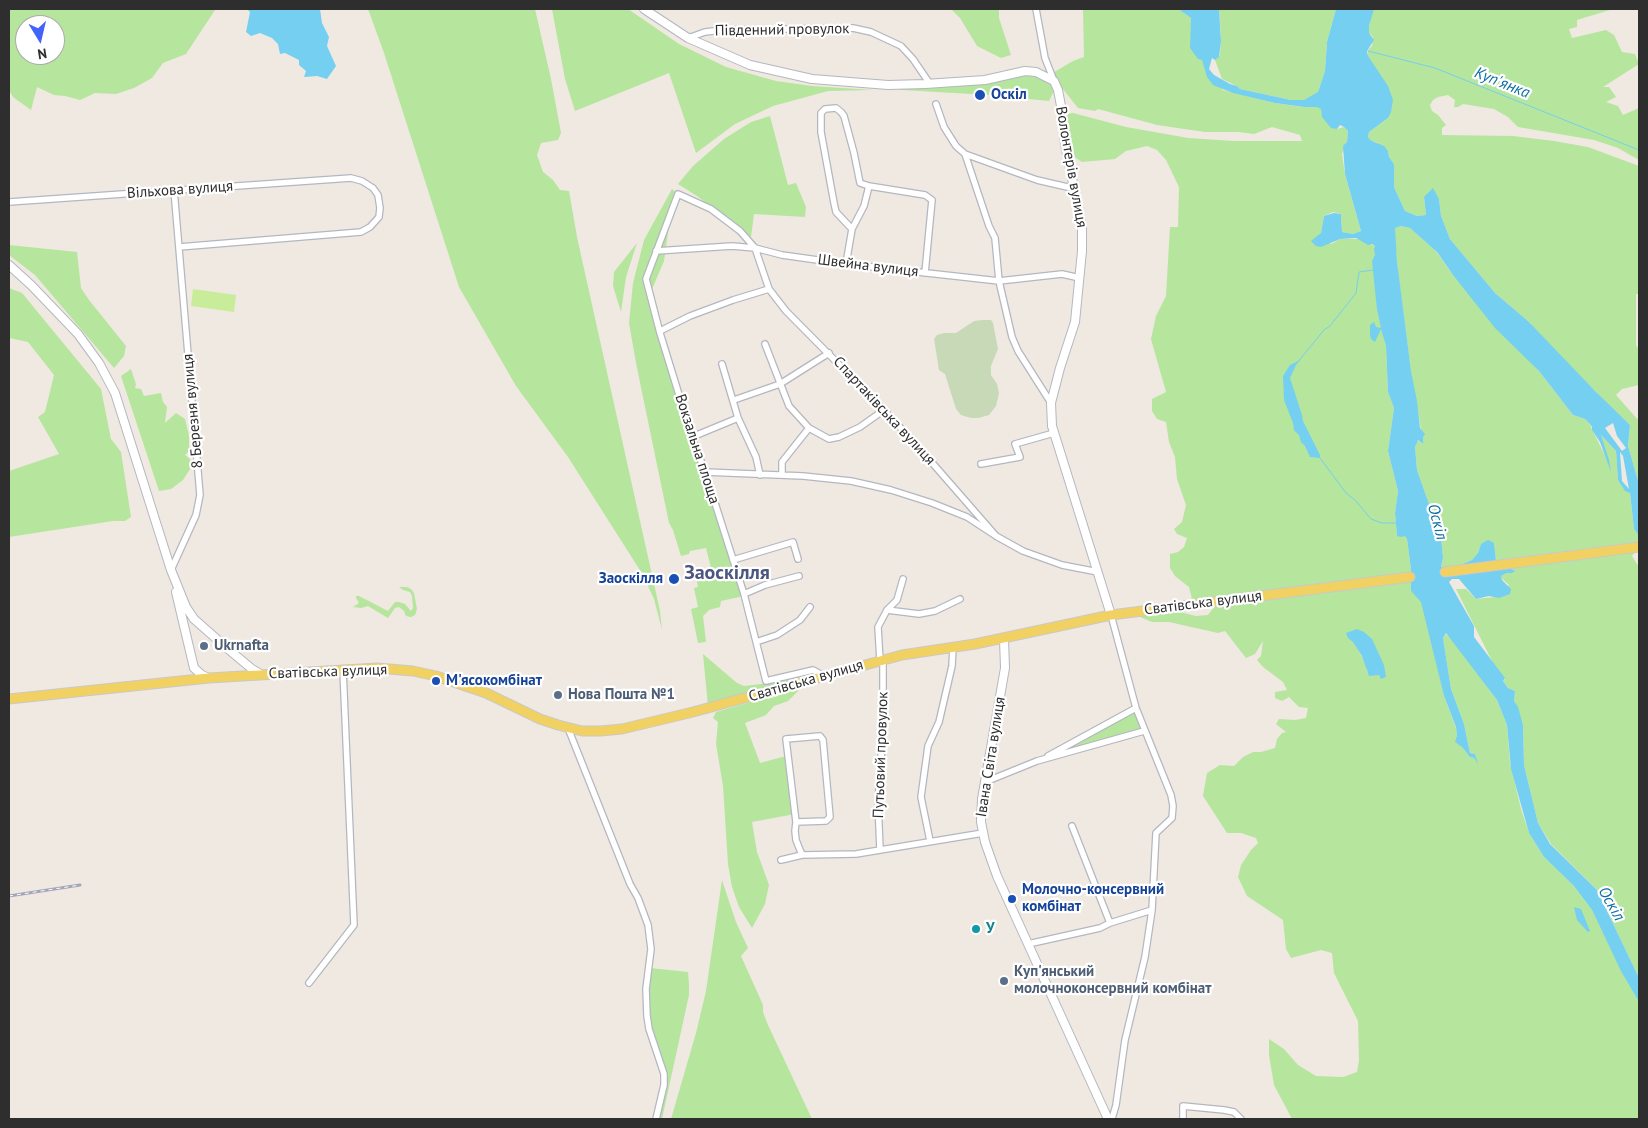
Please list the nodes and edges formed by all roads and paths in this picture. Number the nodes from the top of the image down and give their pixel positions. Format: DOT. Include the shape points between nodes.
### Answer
graph roads {
  1 [pos="644,9"];
  2 [pos="1036,9"];
  3 [pos="688,38"];
  4 [pos="1054,81"];
  5 [pos="930,84"];
  6 [pos="936,104"];
  7 [pos="965,154"];
  8 [pos="869,186"];
  9 [pos="1076,189"];
  10 [pos="174,190"];
  11 [pos="9,202"];
  12 [pos="852,230"];
  13 [pos="179,247"];
  14 [pos="755,248"];
  15 [pos="656,251"];
  16 [pos="846,264"];
  17 [pos="9,265"];
  18 [pos="925,273"];
  19 [pos="1080,278"];
  20 [pos="999,281"];
  21 [pos="770,289"];
  22 [pos="660,331"];
  23 [pos="765,344"];
  24 [pos="829,353"];
  25 [pos="722,364"];
  26 [pos="780,384"];
  27 [pos="734,400"];
  28 [pos="1051,403"];
  29 [pos="884,410"];
  30 [pos="738,418"];
  31 [pos="809,428"];
  32 [pos="1054,433"];
  33 [pos="692,437"];
  34 [pos="982,464"];
  35 [pos="705,472"];
  36 [pos="760,474"];
  37 [pos="782,474"];
  38 [pos="996,536"];
  39 [pos="1635,548"];
  40 [pos="798,559"];
  41 [pos="733,560"];
  42 [pos="171,570"];
  43 [pos="1098,572"];
  44 [pos="1444,572"];
  45 [pos="799,576"];
  46 [pos="1410,577"];
  47 [pos="903,579"];
  48 [pos="744,594"];
  49 [pos="960,599"];
  50 [pos="810,607"];
  51 [pos="887,610"];
  52 [pos="1111,615"];
  53 [pos="1004,638"];
  54 [pos="756,642"];
  55 [pos="953,647"];
  56 [pos="882,660"];
  57 [pos="343,670"];
  58 [pos="262,674"];
  59 [pos="824,676"];
  60 [pos="209,678"];
  61 [pos="9,699"];
  62 [pos="1136,708"];
  63 [pos="568,728"];
  64 [pos="1144,730"];
  65 [pos="1037,761"];
  66 [pos="985,782"];
  67 [pos="796,822"];
  68 [pos="1072,826"];
  69 [pos="983,833"];
  70 [pos="930,841"];
  71 [pos="880,850"];
  72 [pos="802,855"];
  73 [pos="781,860"];
  74 [pos="1152,910"];
  75 [pos="1110,923"];
  76 [pos="1028,944"];
  77 [pos="309,983"];
  78 [pos="656,1119"];
  79 [pos="1108,1119"];
  80 [pos="1112,1119"];
  81 [pos="1183,1119"];
  82 [pos="1241,1119"];
  1 -- 3 [label="street"];
  2 -- 4 [label="street, Волонтерів вулиця" via="1045,58"];
  3 -- 5 [label="street" via="750,64 812,79 888,85"];
  3 -- 5 [label="street, Південний провулок" via="722,30 854,28 901,46"];
  4 -- 5 [label="street" via="1026,71 985,80"];
  4 -- 9 [label="street, Волонтерів вулиця"];
  6 -- 7 [label="street" via="944,127"];
  7 -- 9 [label="street" via="1038,180"];
  7 -- 20 [label="street" via="995,238"];
  8 -- 12 [label="street" via="864,206"];
  8 -- 12 [label="street" via="860,183 844,116 836,108 825,109 821,113 821,132 836,212"];
  8 -- 18 [label="street" via="925,194 932,200"];
  9 -- 19 [label="street, Волонтерів вулиця" via="1082,227"];
  10 -- 11 [label="street, Вільхова вулиця"];
  10 -- 13 [label="street, 8 Березня вулиця"];
  10 -- 13 [label="street, Вільхова вулиця" via="351,178 373,188 380,208 379,217 361,232"];
  12 -- 16 [label="street"];
  13 -- 42 [label="street, 8 Березня вулиця" via="200,496 182,551"];
  14 -- 15 [label="street, Швейна вулиця" via="732,246"];
  14 -- 15 [label="street, Вокзальна площа" via="740,231 711,210 678,194"];
  14 -- 16 [label="street, Швейна вулиця"];
  14 -- 21 [label="street, Спартаківська вулиця"];
  15 -- 22 [label="street, Вокзальна площа" via="646,279"];
  16 -- 18 [label="street, Швейна вулиця"];
  17 -- 42 [label="street" via="78,334 115,393"];
  18 -- 20 [label="street, Швейна вулиця"];
  19 -- 20 [label="street, Швейна вулиця" via="1062,274"];
  19 -- 28 [label="street, Волонтерів вулиця" via="1075,322"];
  20 -- 28 [label="street" via="1015,344"];
  21 -- 22 [label="street" via="690,316"];
  21 -- 24 [label="street, Спартаківська вулиця" via="786,311"];
  22 -- 33 [label="street, Вокзальна площа"];
  23 -- 26 [label="street"];
  24 -- 26 [label="street"];
  24 -- 29 [label="street, Спартаківська вулиця"];
  25 -- 27 [label="street"];
  26 -- 27 [label="street"];
  26 -- 31 [label="street" via="789,406"];
  27 -- 30 [label="street"];
  28 -- 32 [label="street, Волонтерів вулиця"];
  29 -- 31 [label="street" via="860,428 839,437 829,439"];
  29 -- 38 [label="street, Спартаківська вулиця"];
  30 -- 33 [label="street"];
  30 -- 36 [label="street"];
  31 -- 37 [label="street" via="782,462"];
  32 -- 34 [label="street" via="1016,444 1020,457"];
  32 -- 43 [label="street, Волонтерів вулиця"];
  33 -- 35 [label="street, Вокзальна площа"];
  35 -- 36 [label="street"];
  35 -- 41 [label="street, Вокзальна площа"];
  36 -- 37 [label="street"];
  37 -- 38 [label="street" via="851,481 890,490 967,517"];
  38 -- 43 [label="street" via="1062,565"];
  39 -- 44 [label="main road"];
  40 -- 41 [label="street" via="793,542"];
  41 -- 48 [label="street, Вокзальна площа"];
  42 -- 58 [label="street" via="194,618 252,670"];
  42 -- 60 [label="street" via="194,668"];
  43 -- 52 [label="street, Волонтерів вулиця"];
  45 -- 48 [label="street"];
  46 -- 52 [label="main road, Сватівська вулиця"];
  47 -- 51 [label="street, Путьовий провулок" via="897,600"];
  48 -- 54 [label="street, Вокзальна площа"];
  49 -- 51 [label="street" via="935,611 919,614"];
  50 -- 54 [label="street" via="800,620 778,635"];
  51 -- 56 [label="street, Путьовий провулок" via="878,627"];
  52 -- 53 [label="main road, Сватівська вулиця"];
  52 -- 62 [label="street"];
  53 -- 55 [label="main road, Сватівська вулиця"];
  53 -- 66 [label="street, Івана Світа вулиця" via="1005,668"];
  54 -- 59 [label="street, Вокзальна площа" via="766,681 813,670"];
  55 -- 56 [label="main road, Сватівська вулиця"];
  55 -- 70 [label="street" via="952,666 939,722 928,746 921,797"];
  56 -- 59 [label="main road, Сватівська вулиця"];
  56 -- 71 [label="street, Путьовий провулок" via="884,729 878,803"];
  57 -- 58 [label="main road, Сватівська вулиця"];
  57 -- 63 [label="main road, Сватівська вулиця" via="377,668 436,676 486,693 540,719"];
  57 -- 77 [label="street" via="354,925"];
  58 -- 60 [label="main road, Сватівська вулиця"];
  59 -- 63 [label="main road, Сватівська вулиця" via="622,729 582,731"];
  60 -- 61 [label="main road, Сватівська вулиця"];
  62 -- 64 [label="street"];
  62 -- 65 [label="street"];
  63 -- 78 [label="street" via="648,925 651,949 646,988 647,1016 664,1074"];
  64 -- 65 [label="street"];
  64 -- 74 [label="street" via="1173,806 1172,818 1156,833"];
  65 -- 66 [label="street"];
  66 -- 69 [label="street, Івана Світа вулиця"];
  67 -- 67 [label="street" via="786,739 820,736 824,740 830,816 826,821"];
  67 -- 72 [label="street" via="796,840"];
  68 -- 75 [label="street"];
  69 -- 70 [label="street"];
  69 -- 76 [label="street, Івана Світа вулиця" via="997,876"];
  70 -- 71 [label="street"];
  71 -- 72 [label="street"];
  72 -- 73 [label="street"];
  74 -- 75 [label="street"];
  74 -- 80 [label="street"];
  75 -- 76 [label="street"];
  76 -- 79 [label="street, Івана Світа вулиця"];
  81 -- 82 [label="street" via="1183,1106 1234,1112"];
}
